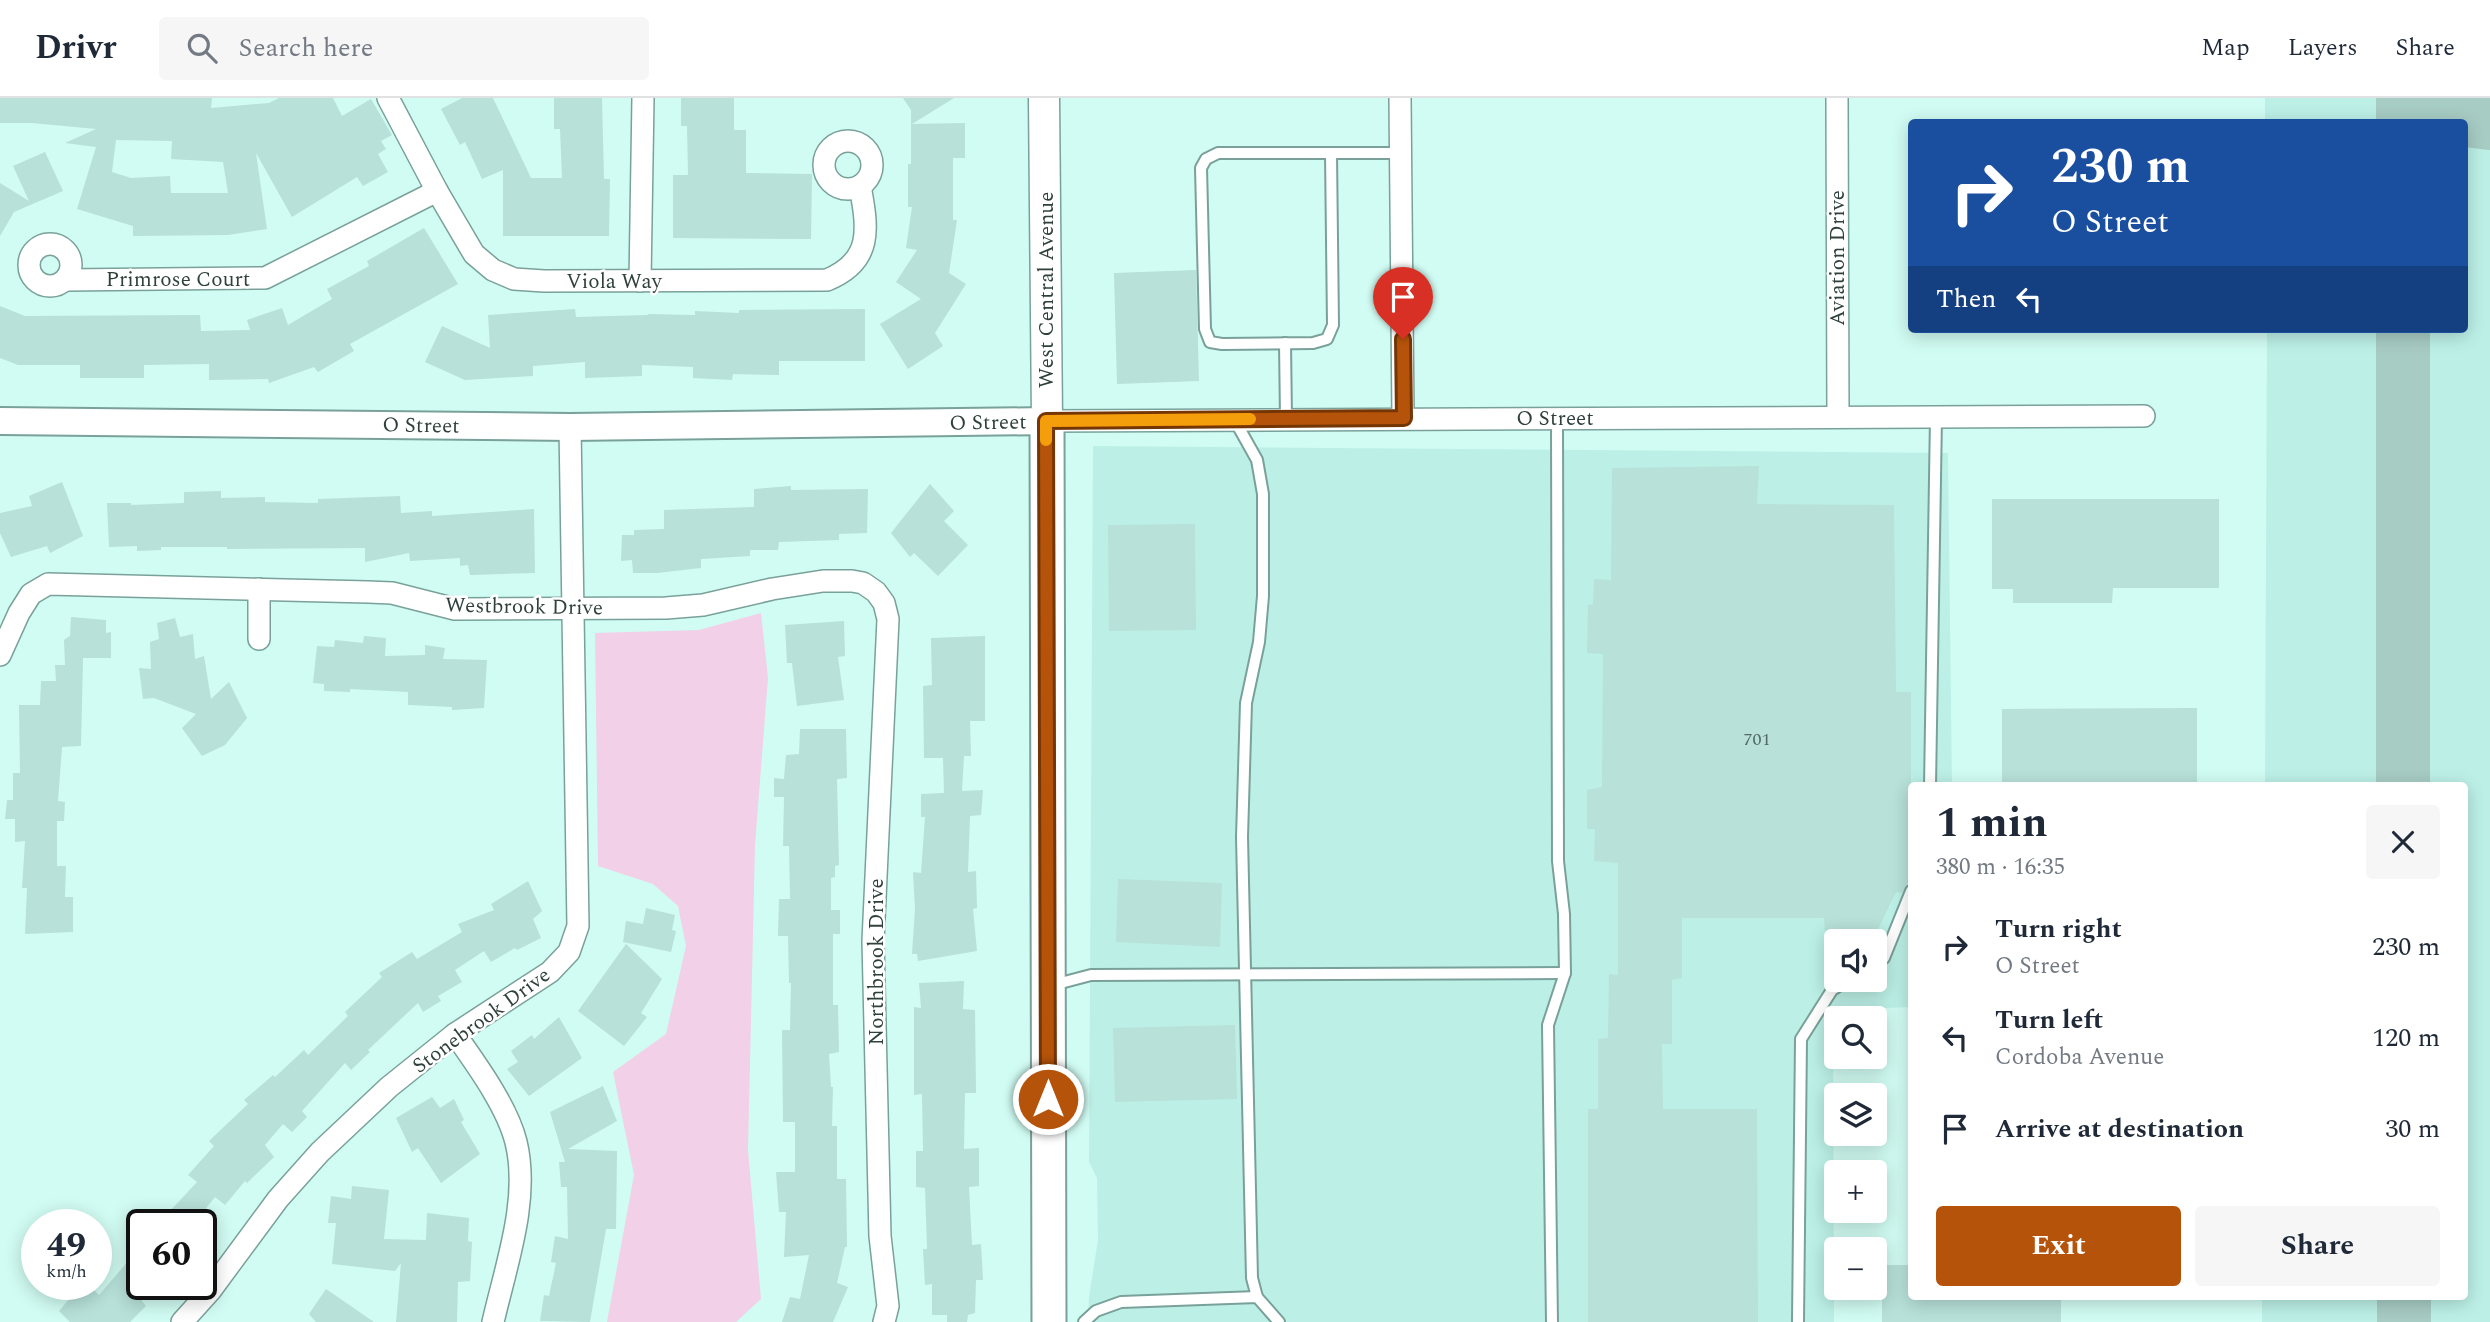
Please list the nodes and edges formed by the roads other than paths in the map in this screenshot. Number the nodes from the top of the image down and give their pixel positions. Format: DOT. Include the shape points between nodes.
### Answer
graph roads {
  1 [pos="388,98"];
  2 [pos="643,98"];
  3 [pos="1044,98"];
  4 [pos="1400,98"];
  5 [pos="1837,98"];
  6 [pos="1331,153"];
  7 [pos="1401,153"];
  8 [pos="860,186"];
  9 [pos="437,191"];
  10 [pos="66,279"];
  11 [pos="640,281"];
  12 [pos="1285,343"];
  13 [pos="2144,416"];
  14 [pos="1838,417"];
  15 [pos="1936,417"];
  16 [pos="1404,418"];
  17 [pos="1557,418"];
  18 [pos="1234,419"];
  19 [pos="1286,419"];
  20 [pos="0,421"];
  21 [pos="1046,421"];
  22 [pos="570,427"];
  23 [pos="259,589"];
  24 [pos="884,603"];
  25 [pos="572,607"];
  26 [pos="259,639"];
  27 [pos="0,655"];
  28 [pos="1930,782"];
  29 [pos="1908,898"];
  30 [pos="1887,951"];
  31 [pos="1245,973"];
  32 [pos="1565,973"];
  33 [pos="1047,987"];
  34 [pos="1831,992"];
  35 [pos="455,1034"];
  36 [pos="1257,1297"];
  37 [pos="182,1322"];
  38 [pos="493,1322"];
  39 [pos="884,1322"];
  40 [pos="1049,1322"];
  41 [pos="1084,1322"];
  42 [pos="1279,1322"];
  43 [pos="1552,1322"];
  44 [pos="1798,1322"];
  1 -- 9 [label="street, Viola Way"];
  2 -- 11 [label="street"];
  3 -- 21 [label="main road, West Central Avenue"];
  4 -- 7 [label="street"];
  5 -- 14 [label="street, Aviation Drive"];
  6 -- 7 [label="lane"];
  6 -- 12 [label="lane" via="1333,325 1327,339"];
  6 -- 12 [label="lane" via="1218,153 1201,168 1205,330 1210,341"];
  7 -- 16 [label="street"];
  8 -- 11 [label="street, Viola Way" via="865,240 859,258 845,273 827,280"];
  9 -- 10 [label="street, Primrose Court" via="265,278"];
  9 -- 11 [label="street, Viola Way" via="474,254 493,270 514,279"];
  12 -- 19 [label="lane"];
  13 -- 15 [label="street, O Street"];
  14 -- 15 [label="street, O Street"];
  14 -- 17 [label="street, O Street"];
  15 -- 28 [label="lane"];
  16 -- 17 [label="street, O Street"];
  16 -- 19 [label="street, O Street"];
  17 -- 32 [label="lane" via="1558,861"];
  18 -- 19 [label="street, O Street"];
  18 -- 21 [label="street, O Street"];
  18 -- 31 [label="lane" via="1257,460 1263,494 1263,596 1246,712 1242,837"];
  20 -- 22 [label="street, O Street"];
  21 -- 22 [label="street, O Street"];
  21 -- 33 [label="main road, West Central Avenue"];
  22 -- 25 [label="street, Stonebrook Drive"];
  23 -- 25 [label="street, Westbrook Drive" via="393,593 454,609"];
  23 -- 26 [label="street"];
  23 -- 27 [label="street, Westbrook Drive" via="48,584 31,594"];
  24 -- 25 [label="street, Westbrook Drive" via="863,583 823,581 703,605"];
  24 -- 39 [label="street, Northbrook Drive" via="888,619 873,941 880,1236 888,1306"];
  25 -- 35 [label="street, Stonebrook Drive" via="578,926 569,952 550,972"];
  29 -- 30 [label="lane"];
  31 -- 32 [label="lane"];
  31 -- 33 [label="lane" via="1091,975"];
  31 -- 36 [label="lane" via="1252,1278"];
  32 -- 43 [label="lane" via="1548,1025"];
  33 -- 40 [label="main road, West Central Avenue"];
  34 -- 44 [label="lane" via="1801,1039"];
  35 -- 37 [label="street, Stonebrook Drive" via="389,1087 320,1152"];
  35 -- 38 [label="street" via="491,1086 516,1139 521,1169 520,1200"];
  36 -- 41 [label="lane" via="1121,1302"];
  36 -- 42 [label="lane"];
}
